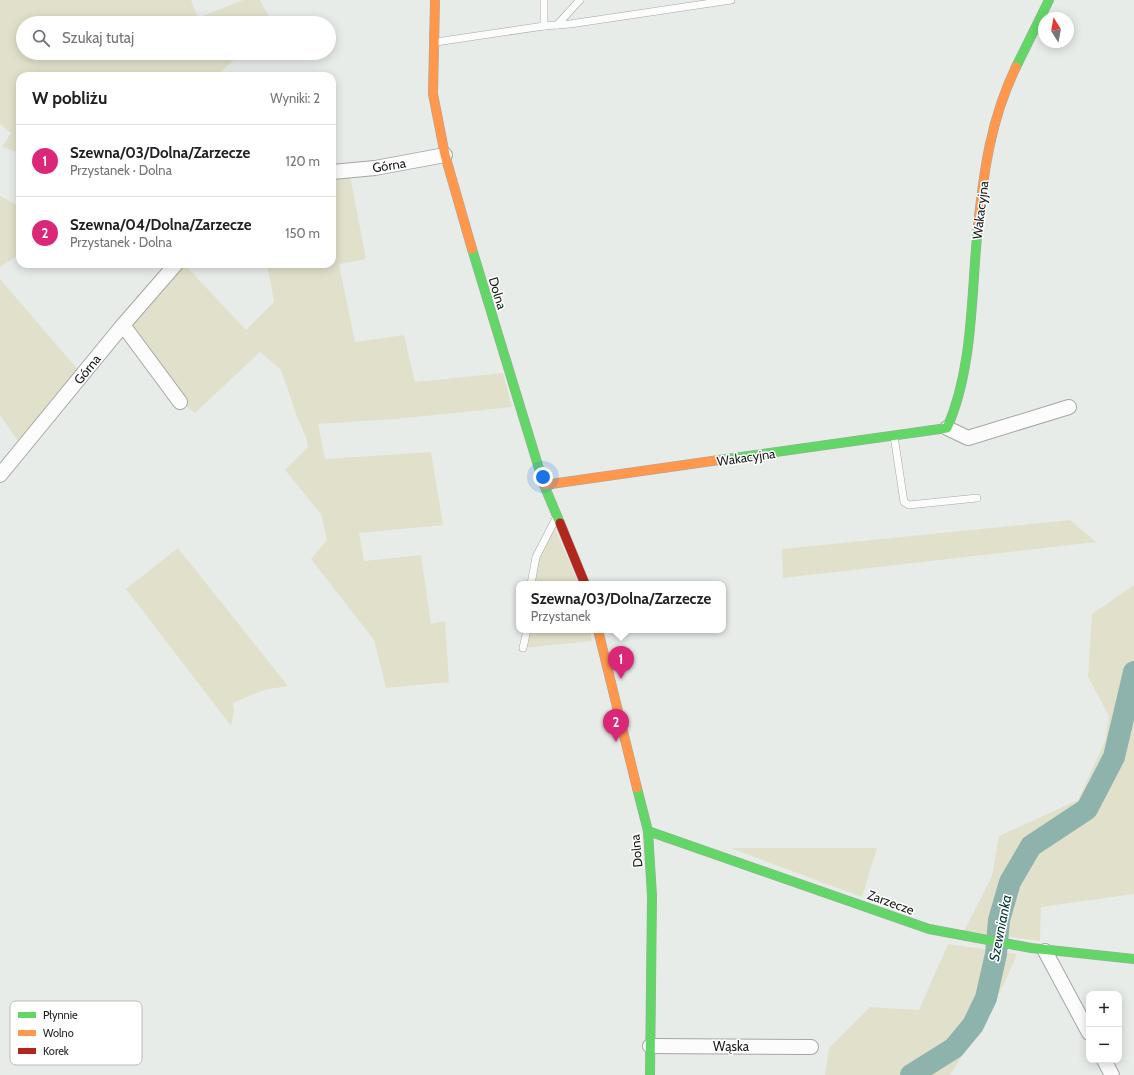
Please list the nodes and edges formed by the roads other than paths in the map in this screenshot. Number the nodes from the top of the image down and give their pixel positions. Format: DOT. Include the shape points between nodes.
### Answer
graph roads {
  1 [pos="435,0"];
  2 [pos="544,0"];
  3 [pos="580,0"];
  4 [pos="731,0"];
  5 [pos="1049,0"];
  6 [pos="557,25"];
  7 [pos="544,26"];
  8 [pos="434,43"];
  9 [pos="445,155"];
  10 [pos="336,172"];
  11 [pos="173,268"];
  12 [pos="123,325"];
  13 [pos="180,402"];
  14 [pos="1069,407"];
  15 [pos="947,428"];
  16 [pos="894,436"];
  17 [pos="0,474"];
  18 [pos="544,485"];
  19 [pos="977,498"];
  20 [pos="557,516"];
  21 [pos="532,581"];
  22 [pos="584,581"];
  23 [pos="526,633"];
  24 [pos="599,633"];
  25 [pos="523,648"];
  26 [pos="648,831"];
  27 [pos="1045,951"];
  28 [pos="1134,959"];
  29 [pos="1086,1027"];
  30 [pos="650,1046"];
  31 [pos="811,1047"];
  32 [pos="1106,1063"];
  33 [pos="650,1075"];
  34 [pos="1112,1075"];
  1 -- 8 [label="street, Dolna"];
  2 -- 7 [label="lane"];
  3 -- 6 [label="lane"];
  4 -- 6 [label="lane"];
  5 -- 15 [label="street, Wakacyjna" via="1004,95 992,130 976,240 964,382 956,411"];
  6 -- 7 [label="lane"];
  7 -- 8 [label="lane"];
  8 -- 9 [label="street, Dolna" via="433,94"];
  9 -- 10 [label="street, Górna" via="375,168"];
  9 -- 18 [label="street, Dolna"];
  11 -- 12 [label="street, Górna"];
  12 -- 13 [label="street"];
  12 -- 17 [label="street, Górna"];
  14 -- 15 [label="street" via="968,438"];
  15 -- 16 [label="street, Wakacyjna"];
  16 -- 18 [label="street, Wakacyjna"];
  16 -- 19 [label="lane" via="904,502 909,505"];
  18 -- 20 [label="street, Dolna"];
  20 -- 21 [label="lane" via="536,557"];
  20 -- 22 [label="street, Dolna"];
  23 -- 25 [label="lane"];
  24 -- 26 [label="street, Dolna"];
  26 -- 27 [label="street, Zarzecze" via="929,929 975,940"];
  26 -- 30 [label="street, Dolna" via="652,896"];
  27 -- 28 [label="street, Zarzecze"];
  27 -- 29 [label="street"];
  30 -- 31 [label="street, Wąska"];
  30 -- 33 [label="street, Dolna"];
  32 -- 34 [label="street"];
}
